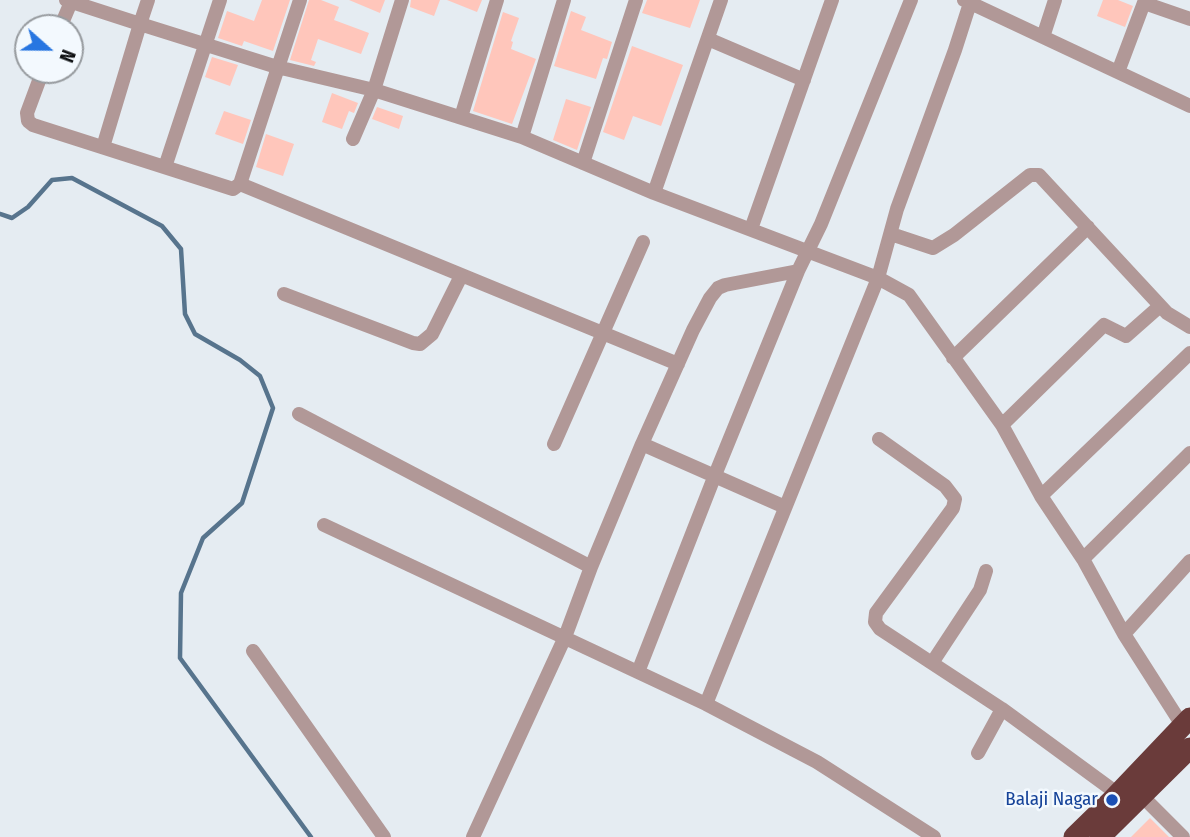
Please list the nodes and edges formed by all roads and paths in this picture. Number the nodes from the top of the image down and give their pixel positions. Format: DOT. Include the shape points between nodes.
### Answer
graph roads {
  1 [pos="148,0"];
  2 [pos="220,0"];
  3 [pos="300,0"];
  4 [pos="402,0"];
  5 [pos="497,0"];
  6 [pos="564,0"];
  7 [pos="636,0"];
  8 [pos="721,0"];
  9 [pos="832,0"];
  10 [pos="911,0"];
  11 [pos="1055,0"];
  12 [pos="68,1"];
  13 [pos="968,1"];
  14 [pos="1145,1"];
  15 [pos="1190,19"];
  16 [pos="140,24"];
  17 [pos="708,39"];
  18 [pos="1054,42"];
  19 [pos="205,46"];
  20 [pos="276,67"];
  21 [pos="1118,72"];
  22 [pos="804,80"];
  23 [pos="38,84"];
  24 [pos="374,90"];
  25 [pos="1190,106"];
  26 [pos="461,117"];
  27 [pos="522,137"];
  28 [pos="353,139"];
  29 [pos="103,147"];
  30 [pos="583,163"];
  31 [pos="165,167"];
  32 [pos="240,184"];
  33 [pos="654,193"];
  34 [pos="1088,227"];
  35 [pos="751,229"];
  36 [pos="891,231"];
  37 [pos="643,242"];
  38 [pos="808,251"];
  39 [pos="798,271"];
  40 [pos="461,276"];
  41 [pos="878,278"];
  42 [pos="284,294"];
  43 [pos="1164,309"];
  44 [pos="1186,326"];
  45 [pos="601,332"];
  46 [pos="1190,353"];
  47 [pos="953,358"];
  48 [pos="678,364"];
  49 [pos="299,414"];
  50 [pos="1002,425"];
  51 [pos="879,439"];
  52 [pos="554,444"];
  53 [pos="642,444"];
  54 [pos="1190,453"];
  55 [pos="715,475"];
  56 [pos="1041,496"];
  57 [pos="785,507"];
  58 [pos="324,525"];
  59 [pos="1083,559"];
  60 [pos="1190,561"];
  61 [pos="591,567"];
  62 [pos="986,571"];
  63 [pos="1124,634"];
  64 [pos="565,637"];
  65 [pos="253,651"];
  66 [pos="932,663"];
  67 [pos="638,672"];
  68 [pos="706,704"];
  69 [pos="1002,709"];
  70 [pos="1186,721"];
  71 [pos="978,753"];
  72 [pos="1188,756"];
  73 [pos="1118,794"];
  74 [pos="1143,797"];
  75 [pos="384,837"];
  76 [pos="473,837"];
  77 [pos="934,837"];
  78 [pos="1074,837"];
  79 [pos="1100,837"];
  80 [pos="1183,837"];
  1 -- 16 [label="street"];
  2 -- 19 [label="street"];
  3 -- 20 [label="street"];
  4 -- 24 [label="street"];
  5 -- 26 [label="street"];
  6 -- 27 [label="street"];
  7 -- 30 [label="street"];
  8 -- 17 [label="street"];
  9 -- 22 [label="street"];
  10 -- 38 [label="street"];
  11 -- 18 [label="street"];
  12 -- 16 [label="street"];
  13 -- 18 [label="street"];
  13 -- 36 [label="street"];
  14 -- 15 [label="street"];
  14 -- 21 [label="street"];
  16 -- 19 [label="street"];
  16 -- 29 [label="street"];
  17 -- 22 [label="street"];
  17 -- 33 [label="street"];
  18 -- 21 [label="street"];
  19 -- 20 [label="street"];
  19 -- 31 [label="street"];
  20 -- 24 [label="street"];
  20 -- 32 [label="street"];
  21 -- 25 [label="street"];
  22 -- 35 [label="street"];
  23 -- 29 [label="street" via="28,121"];
  24 -- 26 [label="street"];
  24 -- 28 [label="street"];
  26 -- 27 [label="street"];
  27 -- 30 [label="street"];
  29 -- 31 [label="street"];
  30 -- 33 [label="street"];
  31 -- 32 [label="street" via="228,189"];
  32 -- 40 [label="street"];
  33 -- 35 [label="street"];
  34 -- 36 [label="street" via="1044,178 1035,174 933,248"];
  34 -- 43 [label="street"];
  34 -- 47 [label="street"];
  35 -- 38 [label="street"];
  36 -- 41 [label="street"];
  37 -- 45 [label="street"];
  38 -- 39 [label="street"];
  38 -- 41 [label="street"];
  39 -- 48 [label="street" via="718,289"];
  39 -- 55 [label="street"];
  40 -- 42 [label="street" via="432,334 420,344"];
  40 -- 45 [label="street"];
  41 -- 47 [label="street" via="909,295"];
  41 -- 57 [label="street"];
  43 -- 44 [label="street"];
  43 -- 50 [label="street" via="1126,336 1104,325"];
  45 -- 48 [label="street"];
  45 -- 52 [label="street"];
  46 -- 56 [label="street"];
  47 -- 50 [label="street"];
  48 -- 53 [label="street"];
  49 -- 61 [label="street"];
  50 -- 56 [label="street"];
  51 -- 66 [label="street" via="945,486 955,499 876,613 880,629"];
  53 -- 55 [label="street"];
  53 -- 61 [label="street"];
  54 -- 59 [label="street"];
  55 -- 57 [label="street"];
  55 -- 67 [label="street"];
  56 -- 59 [label="street"];
  57 -- 68 [label="street"];
  58 -- 64 [label="street"];
  59 -- 63 [label="street"];
  60 -- 63 [label="street"];
  61 -- 64 [label="street"];
  62 -- 66 [label="street" via="980,590"];
  63 -- 70 [label="street"];
  64 -- 67 [label="street"];
  64 -- 76 [label="street"];
  65 -- 75 [label="street"];
  66 -- 69 [label="street"];
  67 -- 68 [label="street"];
  68 -- 77 [label="street" via="817,762"];
  69 -- 71 [label="street"];
  69 -- 73 [label="street"];
  70 -- 73 [label="highway"];
  72 -- 74 [label="highway"];
  73 -- 78 [label="highway"];
  74 -- 79 [label="highway"];
  74 -- 80 [label="street"];
}
